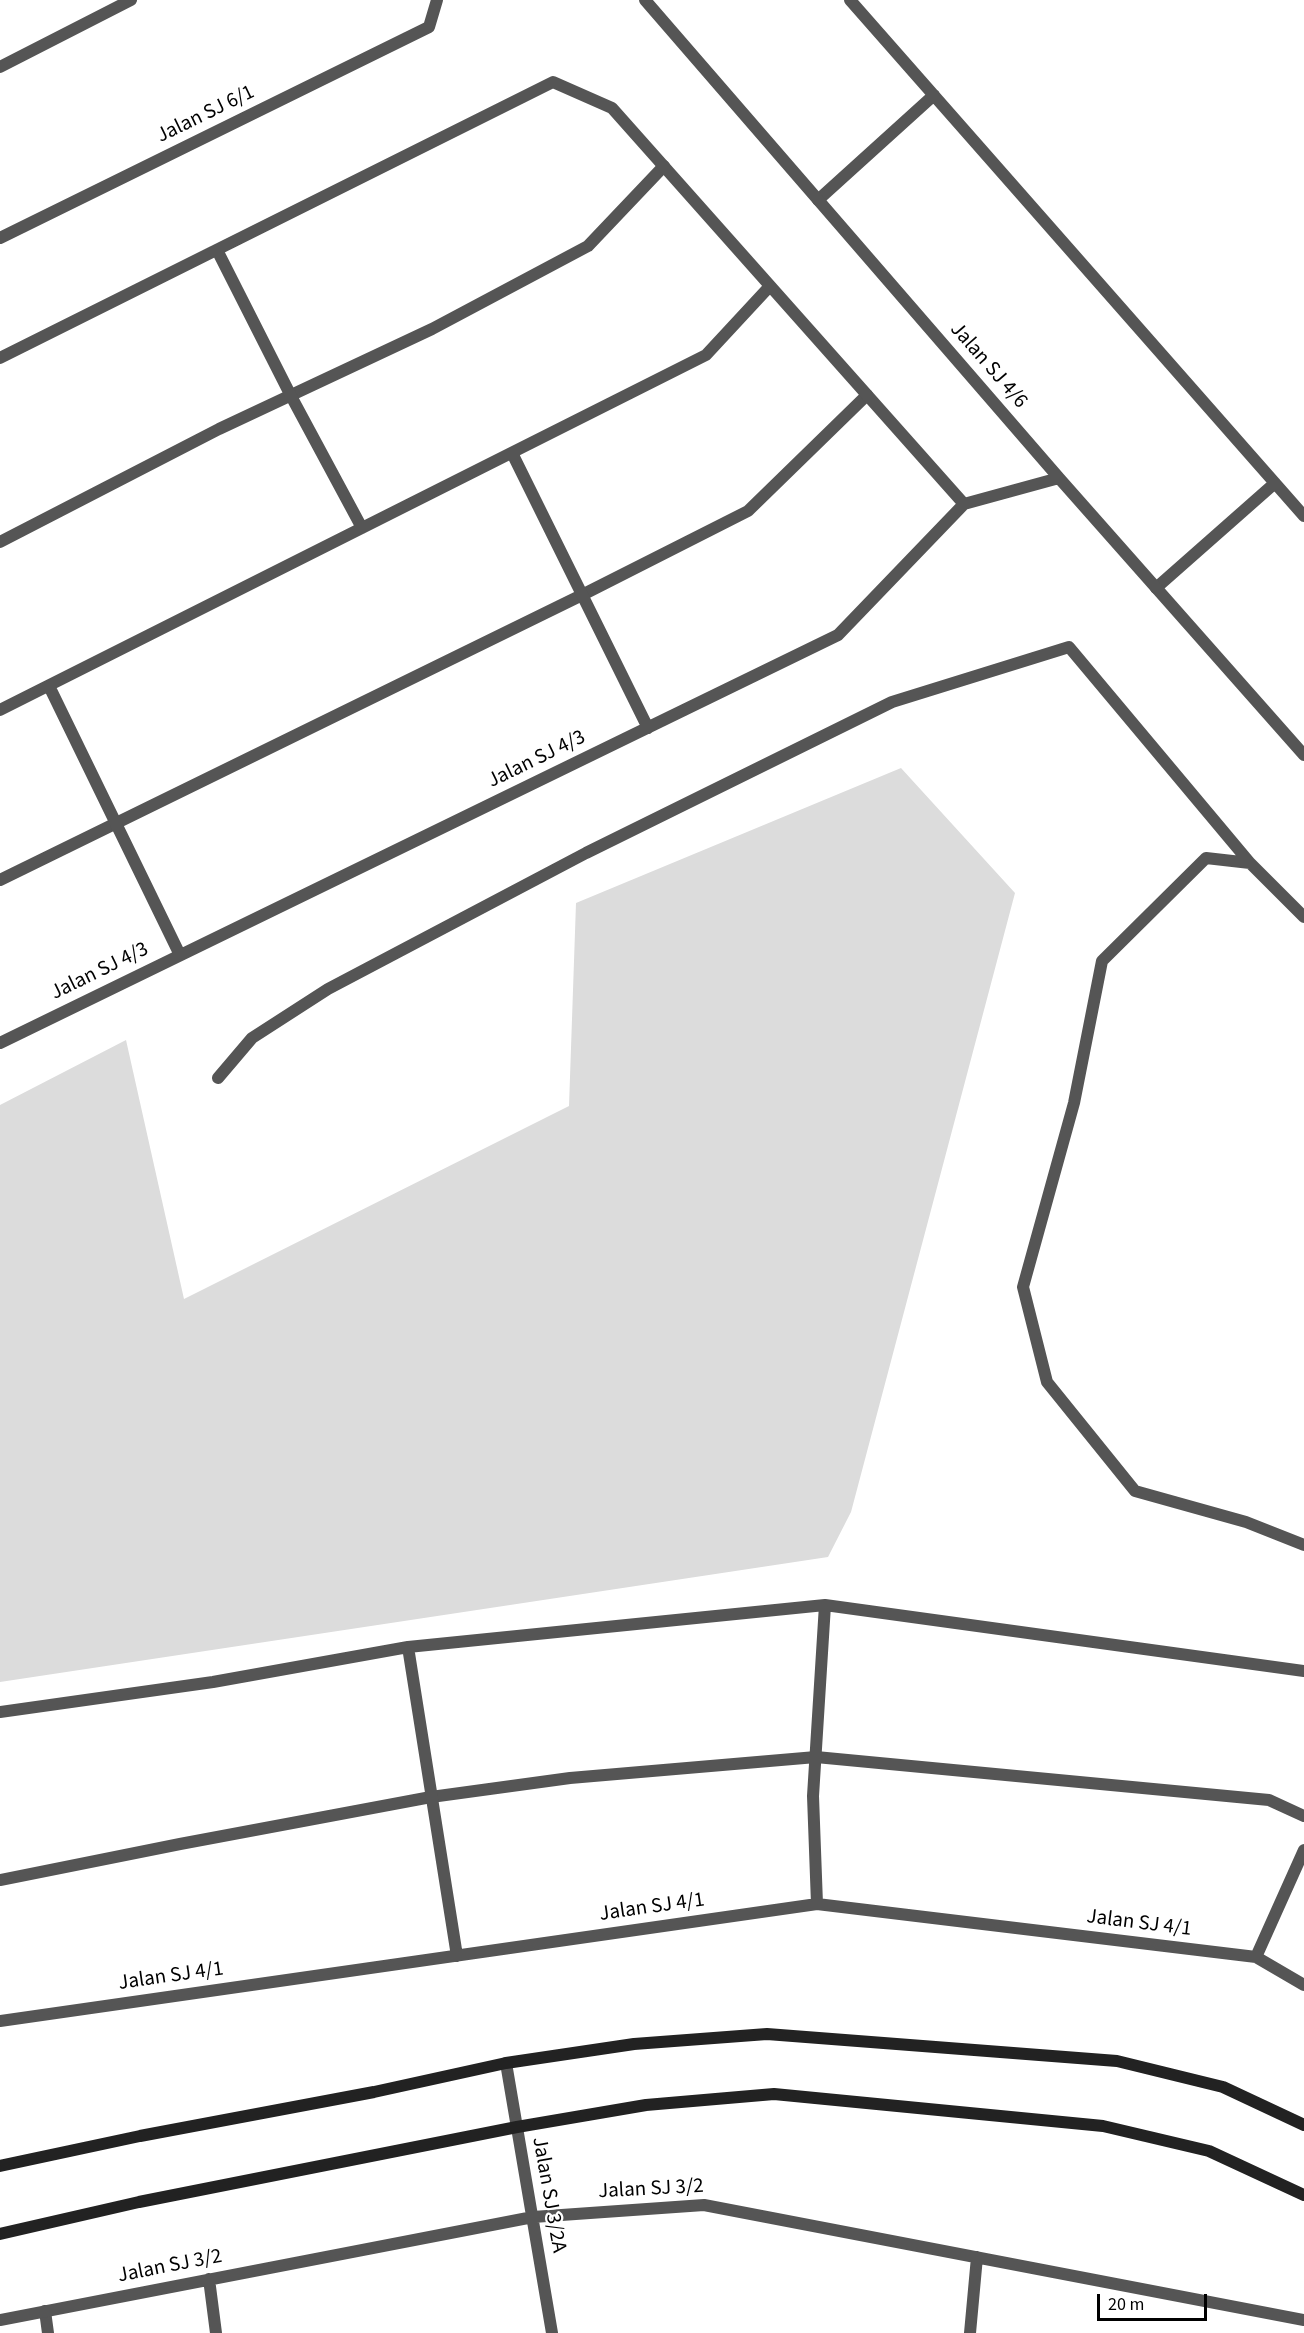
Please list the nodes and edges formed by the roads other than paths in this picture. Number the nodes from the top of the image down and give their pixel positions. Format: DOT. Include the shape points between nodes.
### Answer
graph roads {
  1 [pos="131,0"];
  2 [pos="437,0"];
  3 [pos="645,0"];
  4 [pos="850,0"];
  5 [pos="0,67"];
  6 [pos="934,95"];
  7 [pos="664,166"];
  8 [pos="818,200"];
  9 [pos="0,238"];
  10 [pos="217,250"];
  11 [pos="770,286"];
  12 [pos="0,358"];
  13 [pos="867,395"];
  14 [pos="291,396"];
  15 [pos="512,453"];
  16 [pos="1059,478"];
  17 [pos="1275,483"];
  18 [pos="964,504"];
  19 [pos="1304,516"];
  20 [pos="362,528"];
  21 [pos="0,542"];
  22 [pos="1156,588"];
  23 [pos="582,595"];
  24 [pos="49,686"];
  25 [pos="0,710"];
  26 [pos="648,728"];
  27 [pos="1304,755"];
  28 [pos="115,823"];
  29 [pos="1250,863"];
  30 [pos="0,880"];
  31 [pos="1304,917"];
  32 [pos="180,955"];
  33 [pos="0,1043"];
  34 [pos="218,1078"];
  35 [pos="1304,1545"];
  36 [pos="825,1605"];
  37 [pos="408,1647"];
  38 [pos="1304,1671"];
  39 [pos="0,1712"];
  40 [pos="816,1757"];
  41 [pos="431,1797"];
  42 [pos="1304,1816"];
  43 [pos="1304,1851"];
  44 [pos="0,1880"];
  45 [pos="817,1904"];
  46 [pos="457,1956"];
  47 [pos="1256,1957"];
  48 [pos="1304,1985"];
  49 [pos="0,2021"];
  50 [pos="506,2063"];
  51 [pos="1304,2125"];
  52 [pos="517,2127"];
  53 [pos="0,2166"];
  54 [pos="1304,2195"];
  55 [pos="533,2217"];
  56 [pos="0,2234"];
  57 [pos="977,2257"];
  58 [pos="209,2279"];
  59 [pos="45,2311"];
  60 [pos="0,2320"];
  61 [pos="1304,2320"];
  62 [pos="48,2333"];
  63 [pos="216,2333"];
  64 [pos="552,2333"];
  65 [pos="970,2333"];
  1 -- 5 [label="street"];
  2 -- 9 [label="street, Jalan SJ 6/1" via="429,27"];
  3 -- 8 [label="street, Jalan SJ 4/6"];
  4 -- 6 [label="street"];
  6 -- 8 [label="street"];
  6 -- 17 [label="street"];
  7 -- 10 [label="street" via="612,108 553,82"];
  7 -- 11 [label="street"];
  7 -- 14 [label="street" via="588,246 432,329"];
  8 -- 16 [label="street, Jalan SJ 4/6"];
  10 -- 12 [label="street"];
  10 -- 14 [label="street"];
  11 -- 13 [label="street"];
  11 -- 15 [label="street" via="706,355"];
  13 -- 18 [label="street"];
  13 -- 23 [label="street" via="748,512"];
  14 -- 20 [label="street"];
  14 -- 21 [label="street"];
  15 -- 20 [label="street"];
  15 -- 23 [label="street"];
  16 -- 18 [label="street"];
  16 -- 22 [label="street, Jalan SJ 4/6"];
  17 -- 19 [label="street"];
  17 -- 22 [label="street"];
  18 -- 26 [label="street, Jalan SJ 4/3" via="838,635"];
  20 -- 24 [label="street"];
  22 -- 27 [label="street, Jalan SJ 4/6"];
  23 -- 26 [label="street"];
  23 -- 28 [label="street"];
  24 -- 25 [label="street"];
  24 -- 28 [label="street"];
  26 -- 32 [label="street, Jalan SJ 4/3"];
  28 -- 30 [label="street"];
  28 -- 32 [label="street"];
  29 -- 31 [label="street"];
  29 -- 34 [label="street" via="1069,647 892,702 586,853 328,989 252,1038"];
  29 -- 35 [label="street" via="1206,858 1102,961 1074,1103 1023,1287 1047,1382 1135,1491 1246,1522"];
  32 -- 33 [label="street, Jalan SJ 4/3"];
  36 -- 37 [label="street"];
  36 -- 38 [label="street"];
  36 -- 40 [label="street"];
  37 -- 39 [label="street" via="213,1682"];
  37 -- 41 [label="street"];
  40 -- 41 [label="street" via="570,1778"];
  40 -- 42 [label="street" via="1269,1800"];
  40 -- 45 [label="street" via="813,1797"];
  41 -- 44 [label="street"];
  41 -- 46 [label="street"];
  43 -- 47 [label="street"];
  45 -- 46 [label="street, Jalan SJ 4/1"];
  45 -- 47 [label="street, Jalan SJ 4/1"];
  46 -- 49 [label="street, Jalan SJ 4/1"];
  47 -- 48 [label="street, Jalan SJ 4/1"];
  50 -- 51 [label="street" via="634,2044 767,2034 1117,2061 1223,2087"];
  50 -- 52 [label="street, Jalan SJ 3/2A"];
  50 -- 53 [label="street"];
  52 -- 54 [label="street" via="646,2105 774,2094 1103,2126 1209,2151"];
  52 -- 55 [label="street, Jalan SJ 3/2A"];
  52 -- 56 [label="street" via="139,2202"];
  55 -- 57 [label="street, Jalan SJ 3/2" via="704,2205"];
  55 -- 58 [label="street, Jalan SJ 3/2"];
  55 -- 64 [label="street, Jalan SJ 3/2A"];
  57 -- 61 [label="street, Jalan SJ 3/2"];
  57 -- 65 [label="street"];
  58 -- 59 [label="street, Jalan SJ 3/2"];
  58 -- 63 [label="street"];
  59 -- 60 [label="street, Jalan SJ 3/2"];
  59 -- 62 [label="street"];
}
